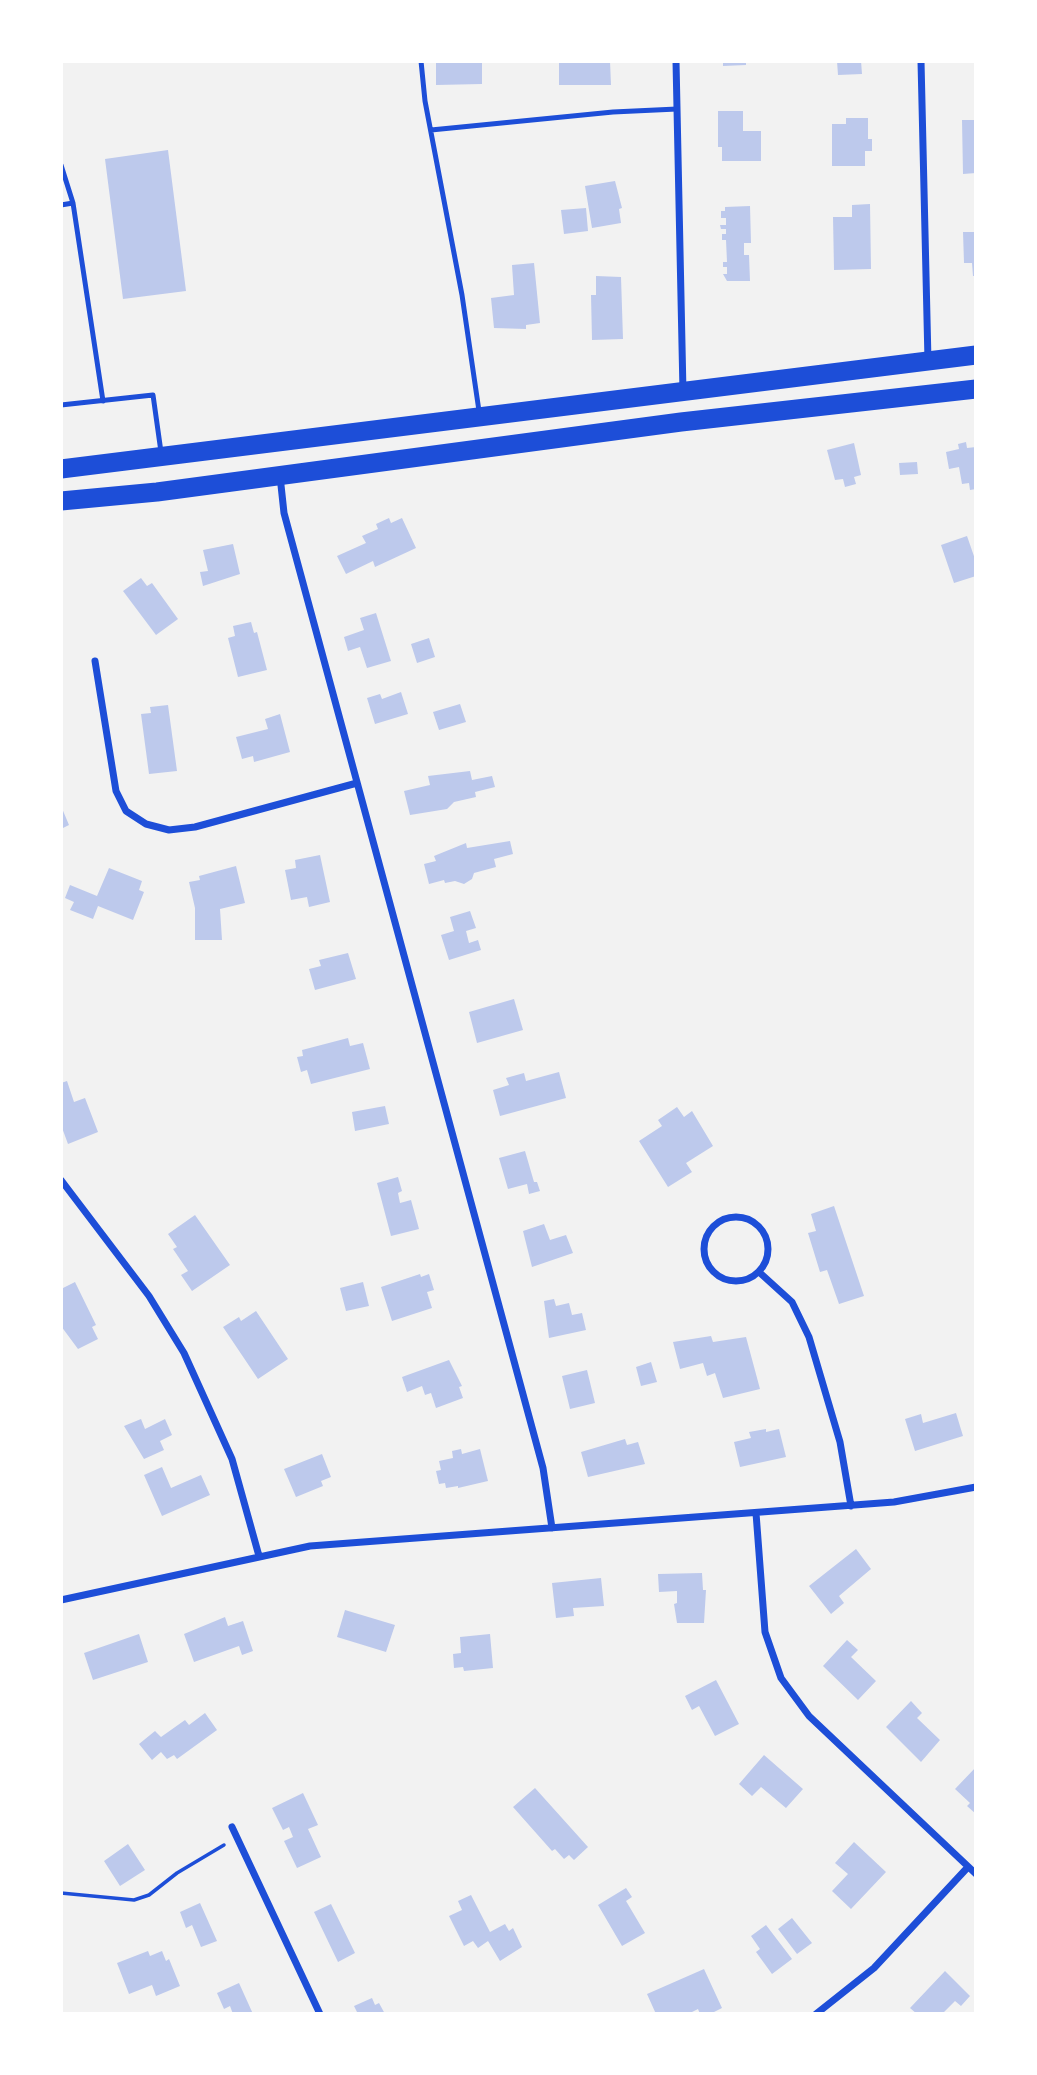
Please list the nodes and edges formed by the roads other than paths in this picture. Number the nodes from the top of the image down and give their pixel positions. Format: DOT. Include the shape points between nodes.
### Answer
graph roads {
  1 [pos="421,61"];
  2 [pos="676,61"];
  3 [pos="920,61"];
  4 [pos="677,109"];
  5 [pos="431,130"];
  6 [pos="61,165"];
  7 [pos="73,203"];
  8 [pos="61,205"];
  9 [pos="976,355"];
  10 [pos="928,361"];
  11 [pos="976,389"];
  12 [pos="683,392"];
  13 [pos="103,401"];
  14 [pos="61,405"];
  15 [pos="480,418"];
  16 [pos="162,458"];
  17 [pos="61,469"];
  18 [pos="280,475"];
  19 [pos="61,501"];
  20 [pos="95,661"];
  21 [pos="357,783"];
  22 [pos="61,1180"];
  23 [pos="759,1272"];
  24 [pos="976,1487"];
  25 [pos="851,1506"];
  26 [pos="757,1513"];
  27 [pos="552,1528"];
  28 [pos="259,1556"];
  29 [pos="61,1600"];
  30 [pos="232,1827"];
  31 [pos="968,1867"];
  32 [pos="976,1874"];
  33 [pos="320,2014"];
  34 [pos="816,2014"];
  1 -- 5 [label="lane"];
  2 -- 4 [label="street"];
  3 -- 10 [label="street"];
  4 -- 5 [label="lane"];
  4 -- 12 [label="street"];
  5 -- 15 [label="lane"];
  6 -- 7 [label="lane"];
  7 -- 8 [label="lane"];
  7 -- 13 [label="lane"];
  9 -- 10 [label="highway"];
  10 -- 12 [label="highway"];
  11 -- 18 [label="highway"];
  12 -- 15 [label="highway"];
  13 -- 14 [label="lane"];
  13 -- 16 [label="lane" via="153,395"];
  15 -- 16 [label="highway"];
  16 -- 17 [label="highway"];
  18 -- 19 [label="highway"];
  18 -- 21 [label="street" via="284,513"];
  20 -- 21 [label="street" via="116,791 126,811 146,824 169,830 195,827"];
  21 -- 27 [label="street" via="539,1456"];
  22 -- 28 [label="street" via="149,1296 184,1353 232,1458"];
  23 -- 23 [label="street" via="769,1253 764,1231 755,1222 738,1217 715,1225 706,1235 703,1251 713,1273 738,1282"];
  23 -- 25 [label="street" via="792,1302 809,1338 840,1442"];
  24 -- 25 [label="street" via="941,1496"];
  25 -- 26 [label="street"];
  26 -- 27 [label="street"];
  26 -- 31 [label="street" via="765,1632 781,1678 809,1716"];
  27 -- 28 [label="street" via="333,1544"];
  28 -- 29 [label="street"];
  30 -- 33 [label="street"];
  31 -- 32 [label="street"];
  31 -- 34 [label="street" via="874,1968"];
}
